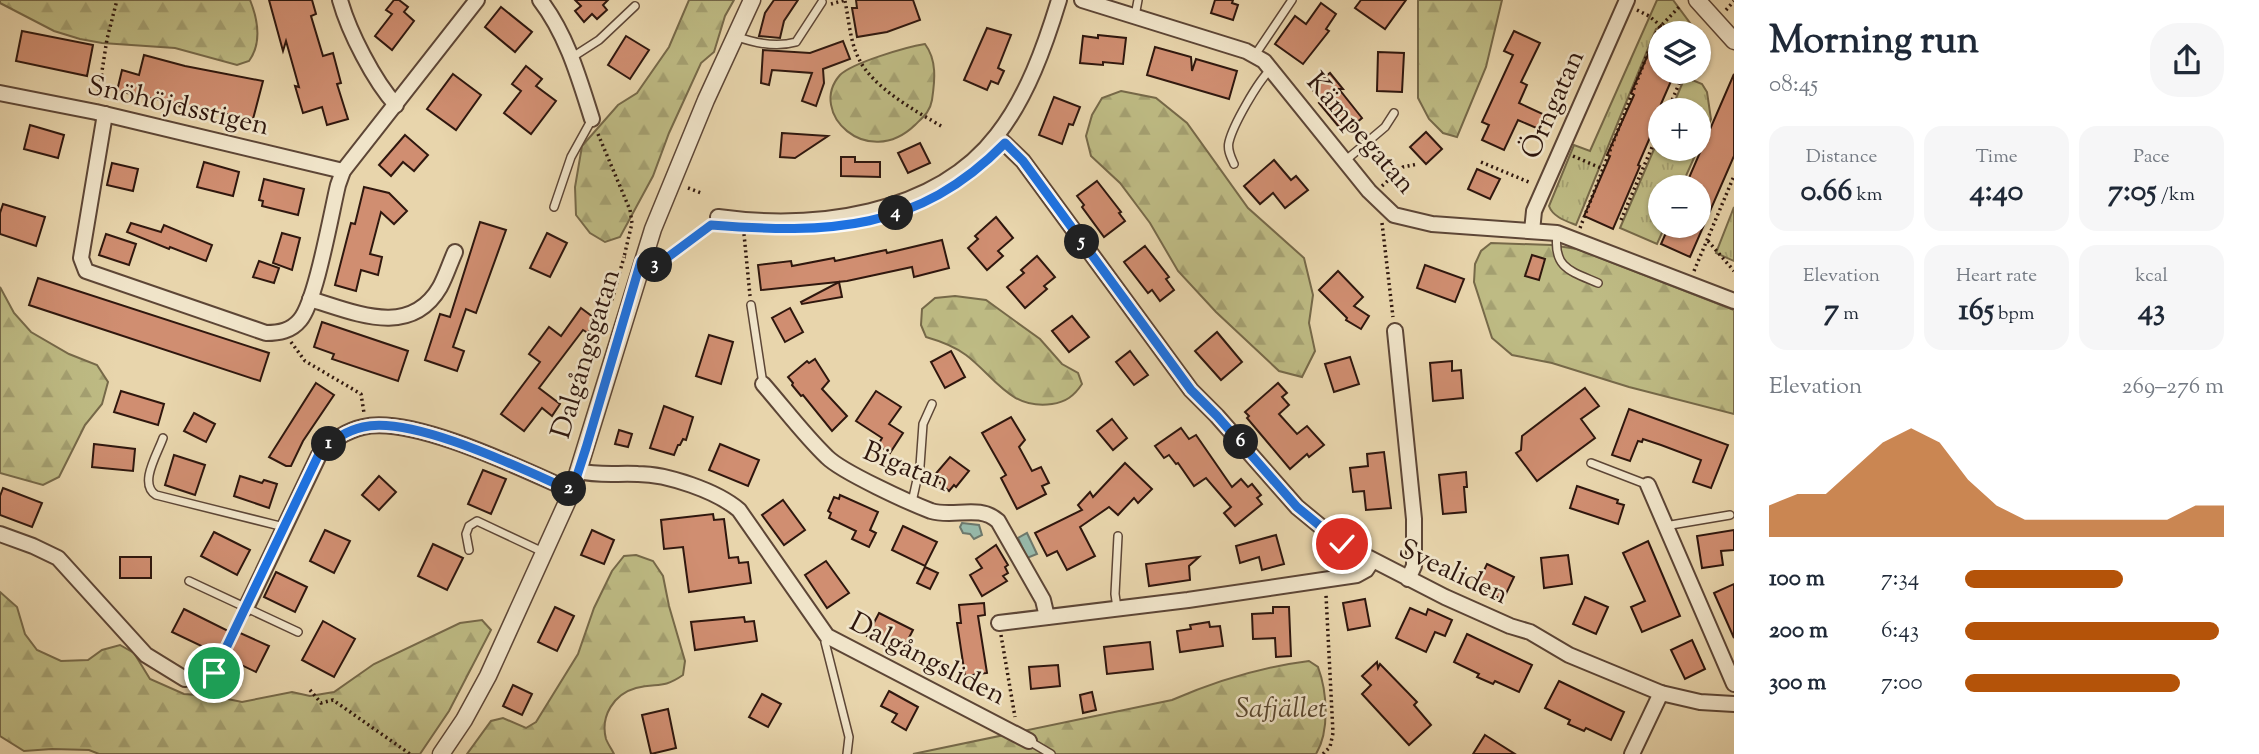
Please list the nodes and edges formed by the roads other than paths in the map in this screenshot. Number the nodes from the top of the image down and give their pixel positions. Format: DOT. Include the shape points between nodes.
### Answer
graph roads {
  1 [pos="340,0"];
  2 [pos="477,0"];
  3 [pos="540,0"];
  4 [pos="752,0"];
  5 [pos="1059,0"];
  6 [pos="1082,0"];
  7 [pos="1138,0"];
  8 [pos="1292,0"];
  9 [pos="1697,0"];
  10 [pos="822,2"];
  11 [pos="1630,4"];
  12 [pos="635,6"];
  13 [pos="1135,16"];
  14 [pos="735,36"];
  15 [pos="1734,41"];
  16 [pos="1255,55"];
  17 [pos="571,58"];
  18 [pos="1271,69"];
  19 [pos="0,93"];
  20 [pos="396,105"];
  21 [pos="100,113"];
  22 [pos="1394,113"];
  23 [pos="592,119"];
  24 [pos="997,136"];
  25 [pos="1346,160"];
  26 [pos="1234,164"];
  27 [pos="343,171"];
  28 [pos="554,207"];
  29 [pos="718,216"];
  30 [pos="1532,230"];
  31 [pos="1557,233"];
  32 [pos="455,252"];
  33 [pos="1598,283"];
  34 [pos="310,299"];
  35 [pos="1734,301"];
  36 [pos="751,305"];
  37 [pos="1395,331"];
  38 [pos="763,384"];
  39 [pos="932,404"];
  40 [pos="163,438"];
  41 [pos="1591,463"];
  42 [pos="578,471"];
  43 [pos="1648,485"];
  44 [pos="572,491"];
  45 [pos="912,502"];
  46 [pos="1730,515"];
  47 [pos="1665,526"];
  48 [pos="284,527"];
  49 [pos="0,534"];
  50 [pos="1118,536"];
  51 [pos="469,550"];
  52 [pos="544,552"];
  53 [pos="1372,561"];
  54 [pos="1408,579"];
  55 [pos="189,580"];
  56 [pos="246,608"];
  57 [pos="1117,608"];
  58 [pos="1046,617"];
  59 [pos="999,623"];
  60 [pos="298,632"];
  61 [pos="827,636"];
  62 [pos="185,679"];
  63 [pos="1734,684"];
  64 [pos="1661,693"];
  65 [pos="1734,704"];
  66 [pos="1029,741"];
  67 [pos="441,754"];
  68 [pos="847,754"];
  69 [pos="1051,754"];
  70 [pos="1632,754"];
  1 -- 20 [label="street" via="356,39"];
  2 -- 20 [label="street"];
  3 -- 17 [label="street"];
  4 -- 14 [label="street, Dalgångsgatan"];
  5 -- 24 [label="street" via="1029,79"];
  6 -- 13 [label="street, Kämpegatan"];
  7 -- 13 [label="lane"];
  8 -- 16 [label="lane"];
  9 -- 15 [label="street"];
  10 -- 14 [label="lane" via="796,42 770,45"];
  11 -- 30 [label="street, Örngatan" via="1534,211"];
  12 -- 17 [label="lane" via="599,40"];
  13 -- 16 [label="street, Kämpegatan"];
  14 -- 42 [label="street, Dalgångsgatan" via="641,261"];
  16 -- 18 [label="street, Kämpegatan"];
  17 -- 23 [label="street"];
  18 -- 25 [label="street, Kämpegatan"];
  18 -- 26 [label="lane" via="1250,97 1229,142"];
  19 -- 21 [label="street, Snöhöjdsstigen"];
  20 -- 27 [label="street"];
  21 -- 27 [label="street, Snöhöjdsstigen"];
  21 -- 34 [label="street" via="81,258 86,271 266,333 283,332 299,321"];
  22 -- 25 [label="lane" via="1385,127"];
  23 -- 28 [label="lane" via="571,157"];
  24 -- 29 [label="street" via="955,174 904,201 872,211 810,220"];
  24 -- 53 [label="street, Svealiden" via="1023,161 1191,390 1297,507 1342,544"];
  25 -- 30 [label="street, Kämpegatan" via="1394,215 1418,223"];
  27 -- 34 [label="street"];
  30 -- 31 [label="street, Kämpegatan"];
  31 -- 33 [label="lane" via="1558,259 1566,268"];
  31 -- 35 [label="street, Kämpegatan"];
  32 -- 34 [label="street" via="435,295 424,307 398,318 373,318"];
  36 -- 38 [label="lane"];
  37 -- 54 [label="street" via="1414,519 1414,566"];
  38 -- 45 [label="street, Bigatan" via="828,458"];
  39 -- 45 [label="lane" via="923,424"];
  40 -- 48 [label="lane" via="149,475 150,491"];
  41 -- 43 [label="lane"];
  42 -- 44 [label="street, Dalgångsgatan"];
  42 -- 61 [label="street, Dalgångsliden" via="667,478 731,502"];
  43 -- 47 [label="street"];
  44 -- 48 [label="street" via="445,439 413,430 365,426 345,433 319,454"];
  44 -- 52 [label="street, Dalgångsgatan"];
  45 -- 58 [label="street, Bigatan" via="939,513 992,515 1043,600"];
  46 -- 47 [label="lane"];
  47 -- 63 [label="street"];
  48 -- 56 [label="street"];
  49 -- 62 [label="street" via="58,558 146,655"];
  50 -- 57 [label="lane"];
  51 -- 52 [label="lane" via="466,534 477,521"];
  52 -- 67 [label="street, Dalgångsgatan" via="488,676"];
  53 -- 54 [label="street, Svealiden"];
  53 -- 57 [label="street" via="1357,575"];
  54 -- 64 [label="street, Svealiden"];
  55 -- 56 [label="lane"];
  56 -- 60 [label="lane"];
  57 -- 58 [label="street"];
  58 -- 59 [label="street"];
  61 -- 66 [label="street, Dalgångsliden"];
  61 -- 68 [label="lane" via="849,737"];
  64 -- 65 [label="street, Svealiden"];
  64 -- 70 [label="street"];
  66 -- 69 [label="lane"];
}
